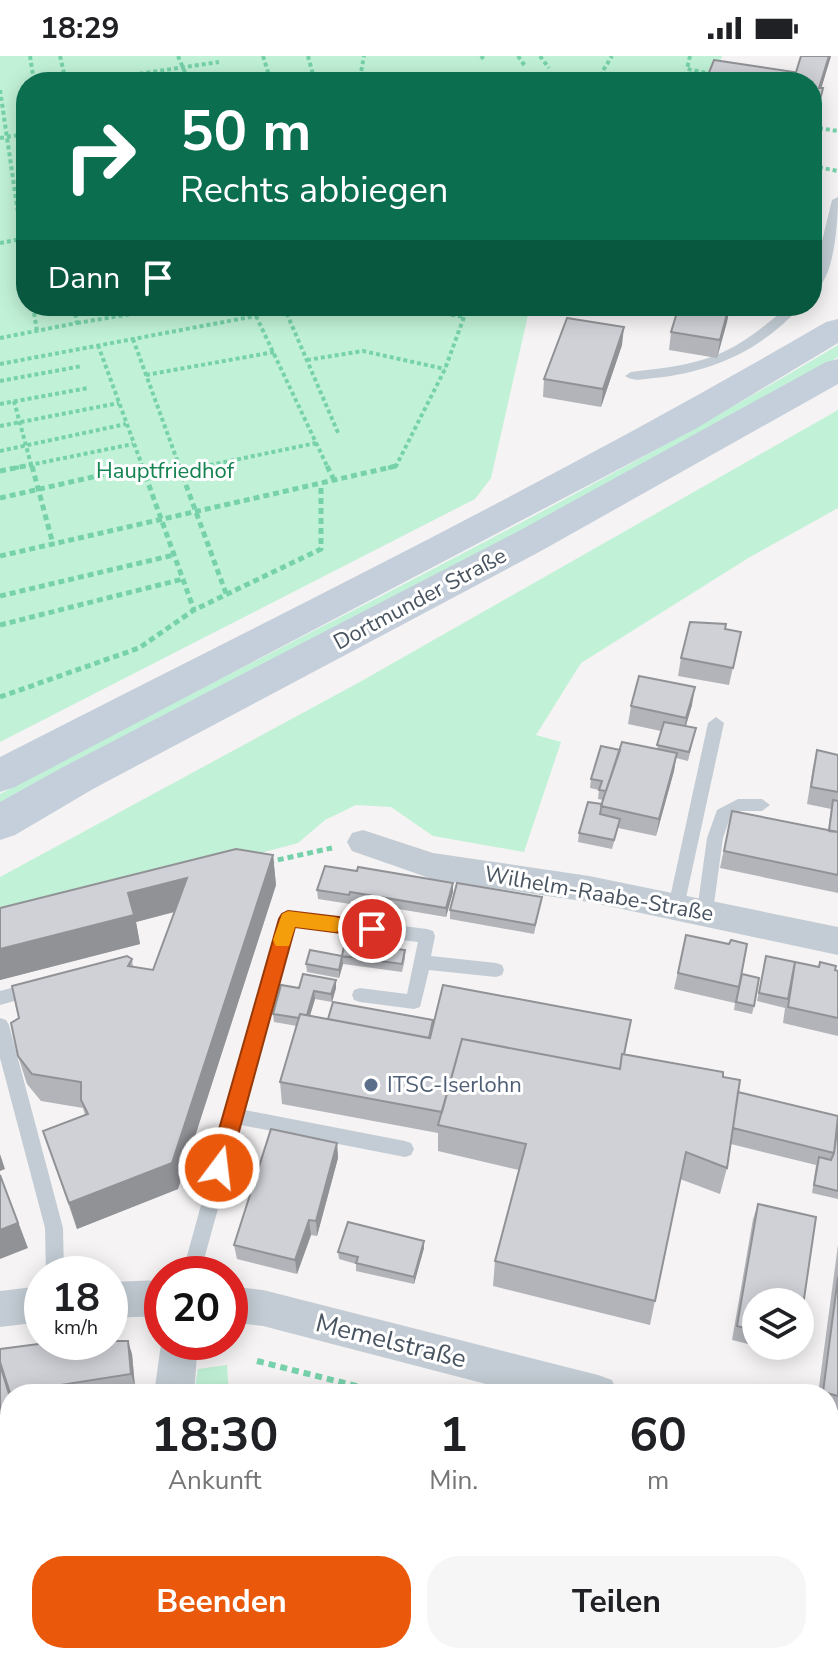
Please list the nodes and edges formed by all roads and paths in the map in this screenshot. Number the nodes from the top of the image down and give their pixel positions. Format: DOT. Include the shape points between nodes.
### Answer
graph roads {
  1 [pos="178,56"];
  2 [pos="481,56"];
  3 [pos="518,56"];
  4 [pos="540,56"];
  5 [pos="690,56"];
  6 [pos="485,61"];
  7 [pos="219,62"];
  8 [pos="525,66"];
  9 [pos="183,67"];
  10 [pos="549,68"];
  11 [pos="150,72"];
  12 [pos="185,72"];
  13 [pos="704,72"];
  14 [pos="0,90"];
  15 [pos="16,136"];
  16 [pos="7,137"];
  17 [pos="0,138"];
  18 [pos="838,200"];
  19 [pos="16,203"];
  20 [pos="822,268"];
  21 [pos="35,316"];
  22 [pos="76,316"];
  23 [pos="121,316"];
  24 [pos="253,316"];
  25 [pos="258,316"];
  26 [pos="288,316"];
  27 [pos="458,316"];
  28 [pos="784,316"];
  29 [pos="115,317"];
  30 [pos="464,317"];
  31 [pos="77,323"];
  32 [pos="838,329"];
  33 [pos="37,331"];
  34 [pos="0,338"];
  35 [pos="133,339"];
  36 [pos="98,345"];
  37 [pos="274,352"];
  38 [pos="307,360"];
  39 [pos="0,364"];
  40 [pos="82,366"];
  41 [pos="445,369"];
  42 [pos="838,370"];
  43 [pos="146,375"];
  44 [pos="631,376"];
  45 [pos="0,381"];
  46 [pos="88,388"];
  47 [pos="14,401"];
  48 [pos="119,403"];
  49 [pos="0,404"];
  50 [pos="20,422"];
  51 [pos="126,424"];
  52 [pos="0,426"];
  53 [pos="339,435"];
  54 [pos="316,443"];
  55 [pos="133,444"];
  56 [pos="26,446"];
  57 [pos="0,451"];
  58 [pos="31,464"];
  59 [pos="141,466"];
  60 [pos="0,471"];
  61 [pos="181,471"];
  62 [pos="334,480"];
  63 [pos="321,484"];
  64 [pos="38,489"];
  65 [pos="0,498"];
  66 [pos="196,512"];
  67 [pos="161,520"];
  68 [pos="53,544"];
  69 [pos="174,555"];
  70 [pos="0,556"];
  71 [pos="183,579"];
  72 [pos="0,596"];
  73 [pos="227,596"];
  74 [pos="194,610"];
  75 [pos="0,625"];
  76 [pos="0,697"];
  77 [pos="716,723"];
  78 [pos="0,776"];
  79 [pos="762,805"];
  80 [pos="0,823"];
  81 [pos="363,842"];
  82 [pos="255,865"];
  83 [pos="690,909"];
  84 [pos="838,941"];
  85 [pos="422,962"];
  86 [pos="496,970"];
  87 [pos="55,983"];
  88 [pos="360,995"];
  89 [pos="0,998"];
  90 [pos="0,1025"];
  91 [pos="233,1116"];
  92 [pos="405,1149"];
  93 [pos="55,1256"];
  94 [pos="196,1256"];
  95 [pos="24,1306"];
  96 [pos="248,1306"];
  97 [pos="0,1309"];
  98 [pos="177,1360"];
  99 [pos="257,1361"];
  100 [pos="175,1384"];
  101 [pos="348,1384"];
  102 [pos="559,1384"];
  1 -- 9 [label="path"];
  2 -- 6 [label="path"];
  3 -- 8 [label="path"];
  4 -- 10 [label="path"];
  5 -- 13 [label="path" via="687,69"];
  7 -- 9 [label="path"];
  9 -- 11 [label="path"];
  9 -- 12 [label="path"];
  14 -- 16 [label="path"];
  15 -- 16 [label="path"];
  16 -- 17 [label="path"];
  16 -- 19 [label="path"];
  18 -- 20 [label="lane"];
  21 -- 33 [label="path"];
  22 -- 31 [label="path"];
  23 -- 29 [label="path"];
  24 -- 35 [label="path"];
  25 -- 37 [label="path"];
  26 -- 38 [label="path"];
  27 -- 30 [label="path"];
  28 -- 44 [label="lane" via="717,364"];
  29 -- 31 [label="path"];
  30 -- 41 [label="path"];
  31 -- 33 [label="path"];
  32 -- 78 [label="main road, Dortmunder Straße" via="684,420"];
  33 -- 34 [label="path"];
  35 -- 36 [label="path"];
  35 -- 43 [label="path"];
  36 -- 39 [label="path"];
  36 -- 48 [label="path"];
  37 -- 43 [label="path"];
  37 -- 54 [label="path"];
  38 -- 41 [label="path" via="363,351"];
  38 -- 53 [label="path"];
  40 -- 45 [label="path"];
  41 -- 62 [label="path" via="396,466"];
  42 -- 80 [label="main road, Dortmunder Straße"];
  43 -- 61 [label="path"];
  46 -- 47 [label="path"];
  47 -- 49 [label="path"];
  47 -- 50 [label="path"];
  48 -- 50 [label="path"];
  48 -- 51 [label="path"];
  50 -- 52 [label="path"];
  50 -- 56 [label="path"];
  51 -- 55 [label="path"];
  51 -- 56 [label="path"];
  54 -- 61 [label="path"];
  54 -- 62 [label="path"];
  55 -- 58 [label="path"];
  55 -- 59 [label="path"];
  56 -- 57 [label="path"];
  56 -- 58 [label="path"];
  58 -- 60 [label="path"];
  58 -- 64 [label="path"];
  59 -- 64 [label="path"];
  59 -- 67 [label="path"];
  61 -- 66 [label="path"];
  62 -- 63 [label="path"];
  63 -- 66 [label="path"];
  63 -- 73 [label="path" via="321,549"];
  64 -- 65 [label="path"];
  64 -- 68 [label="path"];
  66 -- 67 [label="path"];
  66 -- 73 [label="path"];
  67 -- 68 [label="path"];
  67 -- 69 [label="path"];
  68 -- 70 [label="path"];
  69 -- 71 [label="path"];
  69 -- 72 [label="path"];
  71 -- 74 [label="path"];
  71 -- 75 [label="path"];
  73 -- 74 [label="path"];
  74 -- 76 [label="path" via="139,648"];
  77 -- 83 [label="lane"];
  79 -- 83 [label="lane" via="738,805 723,814"];
  81 -- 82 [label="path"];
  81 -- 83 [label="street, Wilhelm-Raabe-Straße" via="432,866"];
  83 -- 84 [label="street, Wilhelm-Raabe-Straße"];
  85 -- 86 [label="lane"];
  85 -- 88 [label="lane" via="414,1002"];
  85 -- 91 [label="lane" via="427,936 288,919"];
  87 -- 89 [label="lane"];
  90 -- 93 [label="lane" via="54,1228"];
  91 -- 92 [label="lane"];
  91 -- 94 [label="lane"];
  95 -- 97 [label="street"];
  96 -- 102 [label="street, Memelstraße"];
  98 -- 100 [label="street"];
  99 -- 101 [label="path"];
}
